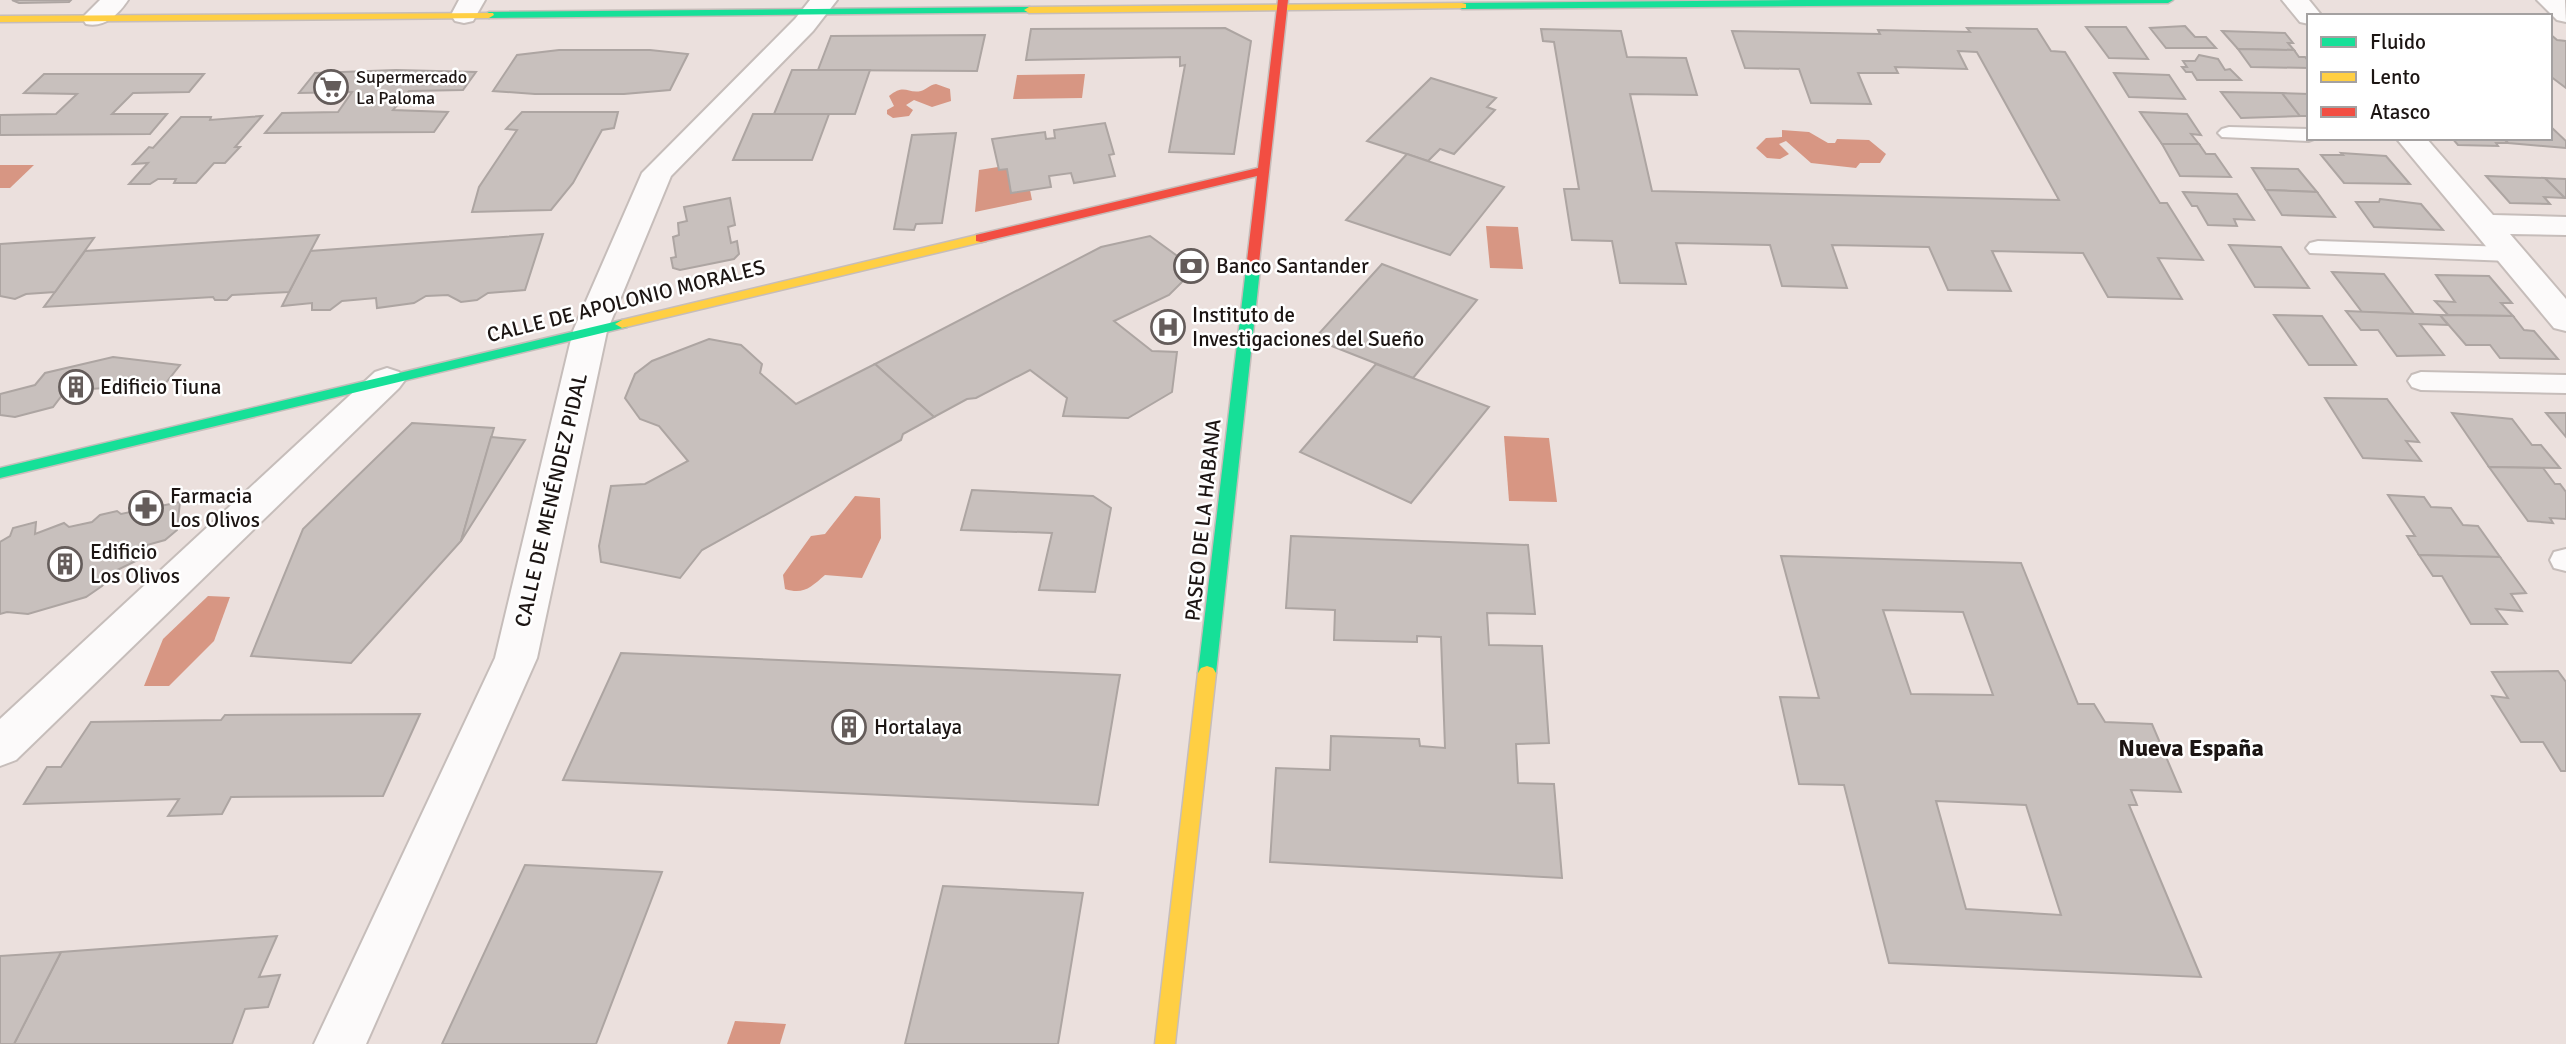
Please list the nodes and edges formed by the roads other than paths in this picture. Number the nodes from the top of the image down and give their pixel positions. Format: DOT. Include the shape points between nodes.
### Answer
graph roads {
  1 [pos="115,0"];
  2 [pos="2168,0"];
  3 [pos="2295,0"];
  4 [pos="2550,0"];
  5 [pos="1283,4"];
  6 [pos="819,6"];
  7 [pos="468,7"];
  8 [pos="2307,14"];
  9 [pos="2566,14"];
  10 [pos="95,18"];
  11 [pos="0,19"];
  12 [pos="2229,132"];
  13 [pos="2307,135"];
  14 [pos="2412,140"];
  15 [pos="1262,171"];
  16 [pos="2484,224"];
  17 [pos="2566,226"];
  18 [pos="2318,248"];
  19 [pos="2509,254"];
  20 [pos="2566,320"];
  21 [pos="590,331"];
  22 [pos="387,380"];
  23 [pos="2421,381"];
  24 [pos="2566,384"];
  25 [pos="0,473"];
  26 [pos="0,747"];
  27 [pos="340,1044"];
  28 [pos="1165,1044"];
  1 -- 10 [label="street"];
  2 -- 5 [label="street"];
  3 -- 8 [label="street"];
  4 -- 9 [label="street"];
  5 -- 6 [label="street"];
  5 -- 15 [label="street, PASEO DE LA HABANA"];
  6 -- 7 [label="street"];
  6 -- 21 [label="street, CALLE DE MENÉNDEZ PIDAL" via="657,173"];
  7 -- 10 [label="street"];
  10 -- 11 [label="street"];
  12 -- 13 [label="lane"];
  14 -- 16 [label="street"];
  15 -- 21 [label="street, CALLE DE APOLONIO MORALES"];
  15 -- 28 [label="street, PASEO DE LA HABANA"];
  16 -- 17 [label="street"];
  16 -- 19 [label="street"];
  18 -- 19 [label="lane"];
  19 -- 20 [label="street"];
  21 -- 22 [label="street, CALLE DE APOLONIO MORALES"];
  21 -- 27 [label="street, CALLE DE MENÉNDEZ PIDAL" via="516,658"];
  22 -- 25 [label="street, CALLE DE APOLONIO MORALES"];
  22 -- 26 [label="street"];
  23 -- 24 [label="lane"];
}
